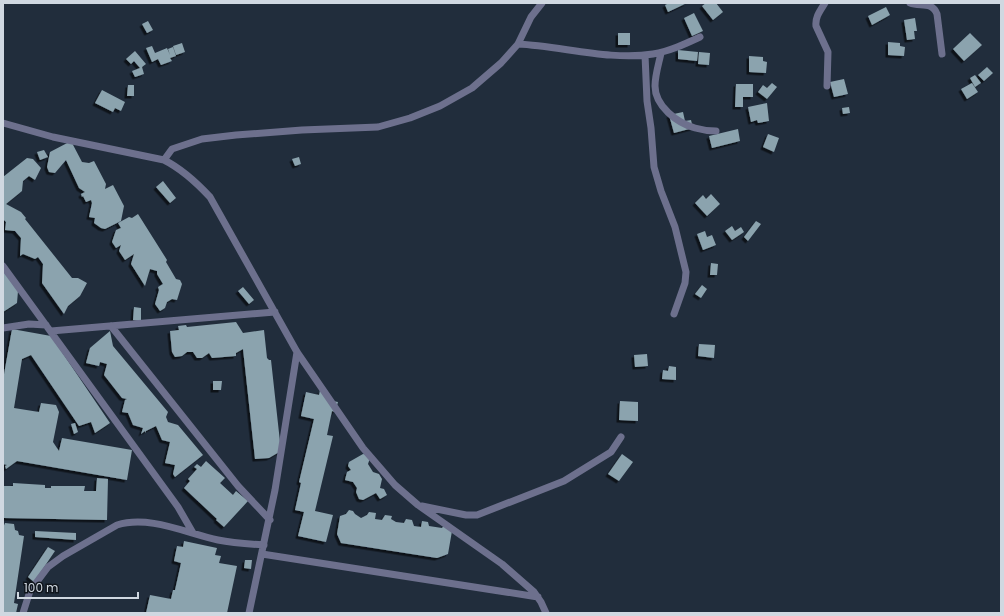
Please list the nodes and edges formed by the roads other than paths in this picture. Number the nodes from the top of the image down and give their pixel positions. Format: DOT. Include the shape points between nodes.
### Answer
graph roads {
  1 [pos="542,3"];
  2 [pos="825,3"];
  3 [pos="910,3"];
  4 [pos="700,37"];
  5 [pos="518,44"];
  6 [pos="661,53"];
  7 [pos="942,54"];
  8 [pos="645,55"];
  9 [pos="827,86"];
  10 [pos="3,123"];
  11 [pos="716,131"];
  12 [pos="164,160"];
  13 [pos="3,266"];
  14 [pos="275,312"];
  15 [pos="674,314"];
  16 [pos="46,325"];
  17 [pos="111,326"];
  18 [pos="3,328"];
  19 [pos="51,331"];
  20 [pos="297,352"];
  21 [pos="621,438"];
  22 [pos="418,505"];
  23 [pos="270,520"];
  24 [pos="193,533"];
  25 [pos="264,545"];
  26 [pos="262,554"];
  27 [pos="538,597"];
  28 [pos="23,613"];
  29 [pos="249,613"];
  30 [pos="546,613"];
  1 -- 5 [label="street" via="531,17"];
  2 -- 9 [label="street" via="818,12 815,22 828,52"];
  3 -- 7 [label="street" via="935,9"];
  4 -- 6 [label="street"];
  5 -- 8 [label="street" via="612,55"];
  5 -- 12 [label="street" via="472,88 440,106 410,118 378,127 302,130 202,139 172,149"];
  6 -- 8 [label="street"];
  6 -- 11 [label="street" via="654,87 659,102 670,114 688,126"];
  8 -- 15 [label="street" via="654,167 675,227 686,272 685,283"];
  10 -- 12 [label="street" via="39,134"];
  12 -- 14 [label="street" via="175,166 210,197"];
  13 -- 16 [label="street"];
  14 -- 17 [label="street"];
  14 -- 20 [label="street"];
  16 -- 18 [label="street" via="29,324"];
  16 -- 19 [label="street"];
  17 -- 19 [label="street"];
  17 -- 23 [label="street" via="238,486"];
  19 -- 24 [label="street" via="178,507"];
  20 -- 22 [label="street" via="363,448 395,485"];
  20 -- 23 [label="street"];
  21 -- 22 [label="street" via="608,454 564,481 477,515"];
  22 -- 27 [label="street" via="502,564"];
  23 -- 25 [label="street"];
  24 -- 25 [label="street" via="231,542"];
  24 -- 28 [label="street" via="138,521 117,525 48,567 30,591"];
  25 -- 26 [label="street"];
  26 -- 27 [label="street"];
  26 -- 29 [label="street"];
  27 -- 30 [label="street"];
}
